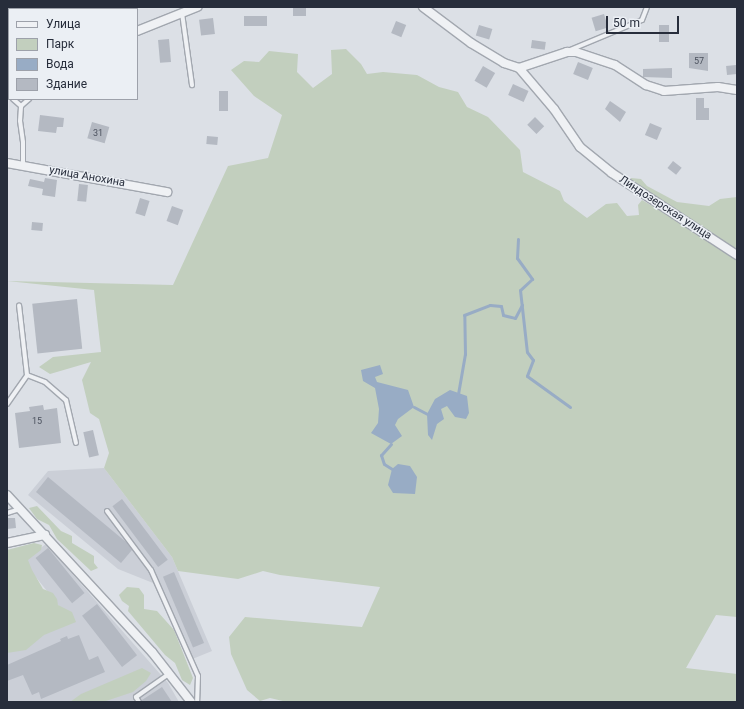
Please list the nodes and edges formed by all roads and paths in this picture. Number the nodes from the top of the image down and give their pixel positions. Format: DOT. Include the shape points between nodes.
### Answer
graph roads {
  1 [pos="197,7"];
  2 [pos="423,7"];
  3 [pos="647,7"];
  4 [pos="182,12"];
  5 [pos="138,31"];
  6 [pos="567,52"];
  7 [pos="520,68"];
  8 [pos="192,85"];
  9 [pos="737,90"];
  10 [pos="14,100"];
  11 [pos="28,100"];
  12 [pos="22,106"];
  13 [pos="7,163"];
  14 [pos="23,166"];
  15 [pos="167,192"];
  16 [pos="737,255"];
  17 [pos="19,305"];
  18 [pos="27,375"];
  19 [pos="7,404"];
  20 [pos="76,442"];
  21 [pos="7,495"];
  22 [pos="20,509"];
  23 [pos="107,511"];
  24 [pos="7,513"];
  25 [pos="45,535"];
  26 [pos="7,543"];
  27 [pos="171,673"];
  28 [pos="139,702"];
  29 [pos="191,702"];
  30 [pos="197,702"];
  1 -- 4 [label="street"];
  2 -- 7 [label="street, Линдозерская улица" via="471,43 504,63"];
  3 -- 6 [label="lane" via="642,20"];
  4 -- 5 [label="street"];
  4 -- 8 [label="lane"];
  6 -- 7 [label="street"];
  6 -- 9 [label="street" via="576,52 615,65 646,85 664,91 718,87"];
  7 -- 16 [label="street, Линдозерская улица" via="529,76 585,151 628,186"];
  10 -- 12 [label="lane"];
  11 -- 12 [label="lane"];
  12 -- 14 [label="lane" via="20,121 24,142"];
  13 -- 14 [label="street, улица Анохина"];
  14 -- 15 [label="street, улица Анохина"];
  17 -- 18 [label="lane"];
  18 -- 19 [label="lane"];
  18 -- 20 [label="lane" via="45,382 66,400"];
  21 -- 22 [label="street"];
  22 -- 24 [label="lane"];
  22 -- 25 [label="street"];
  23 -- 30 [label="lane" via="140,552 154,577 198,676"];
  25 -- 26 [label="street"];
  25 -- 27 [label="street"];
  27 -- 28 [label="lane" via="136,697"];
  27 -- 29 [label="street"];
}
